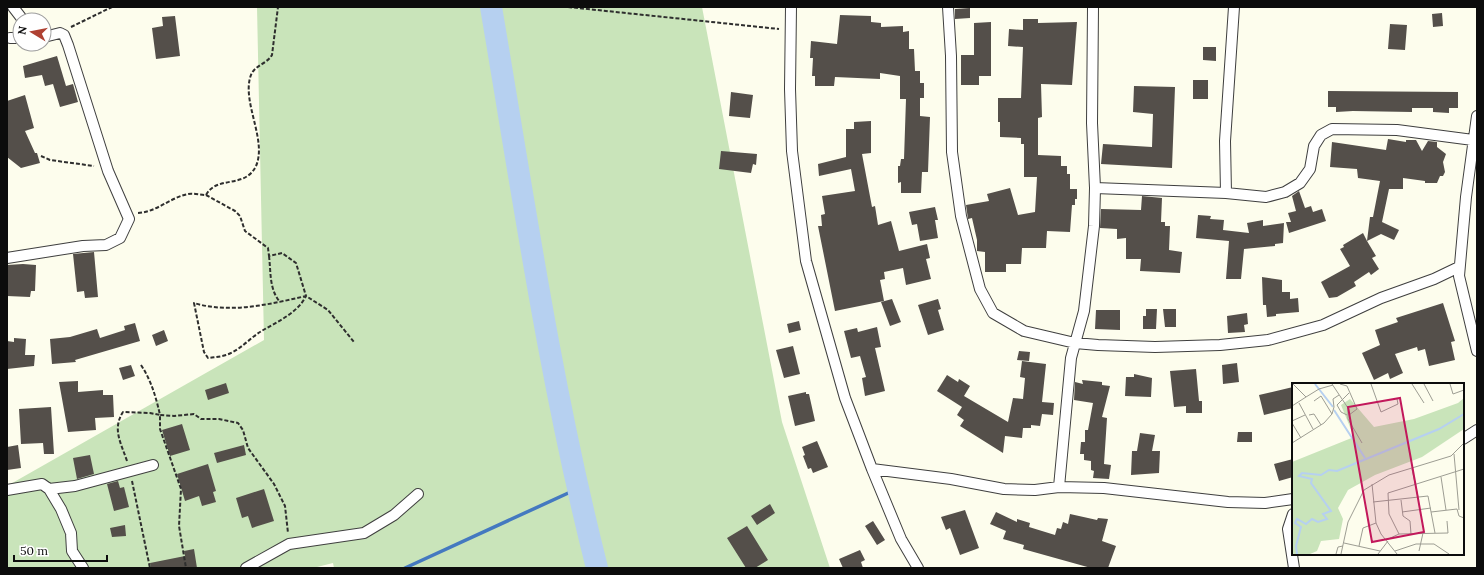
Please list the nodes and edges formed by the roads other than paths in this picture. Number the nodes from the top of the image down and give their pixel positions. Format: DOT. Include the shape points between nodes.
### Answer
graph roads {
  1 [pos="791,7"];
  2 [pos="948,7"];
  3 [pos="1093,7"];
  4 [pos="1234,7"];
  5 [pos="52,35"];
  6 [pos="1477,116"];
  7 [pos="1473,140"];
  8 [pos="1095,188"];
  9 [pos="1226,193"];
  10 [pos="7,258"];
  11 [pos="1459,267"];
  12 [pos="1075,342"];
  13 [pos="1477,351"];
  14 [pos="1477,430"];
  15 [pos="1464,438"];
  16 [pos="153,465"];
  17 [pos="872,469"];
  18 [pos="1059,487"];
  19 [pos="49,489"];
  20 [pos="7,490"];
  21 [pos="418,494"];
  22 [pos="1292,499"];
  23 [pos="1292,517"];
  24 [pos="1292,555"];
  25 [pos="1292,555"];
  26 [pos="83,568"];
  27 [pos="246,568"];
  28 [pos="918,568"];
  29 [pos="1294,568"];
  1 -- 17 [label="street" via="792,151 806,262 845,398"];
  2 -- 12 [label="street" via="952,152 956,191 960,216 980,289 992,313 1024,331"];
  3 -- 8 [label="street" via="1092,123"];
  4 -- 9 [label="street" via="1225,141"];
  5 -- 10 [label="street" via="64,35 108,171 129,219 120,238 106,245 83,246"];
  6 -- 7 [label="street"];
  7 -- 9 [label="street" via="1397,130 1332,129 1321,135 1314,146 1310,169 1300,183 1285,192 1266,197"];
  7 -- 11 [label="street"];
  8 -- 9 [label="street"];
  8 -- 12 [label="street" via="1088,290"];
  11 -- 12 [label="street" via="1381,298 1323,325 1268,340 1220,345 1155,347"];
  11 -- 13 [label="street" via="1460,287"];
  12 -- 18 [label="street" via="1071,358"];
  14 -- 15 [label="street"];
  16 -- 19 [label="street" via="75,486"];
  17 -- 18 [label="street" via="1004,489 1035,490"];
  17 -- 28 [label="street" via="901,538"];
  18 -- 22 [label="street" via="1104,488 1228,502 1265,503"];
  19 -- 20 [label="street" via="42,484"];
  19 -- 26 [label="street" via="71,533 72,551"];
  21 -- 27 [label="street" via="394,515 364,533 290,544"];
  23 -- 24 [label="street" via="1288,529"];
  25 -- 29 [label="street"];
}
